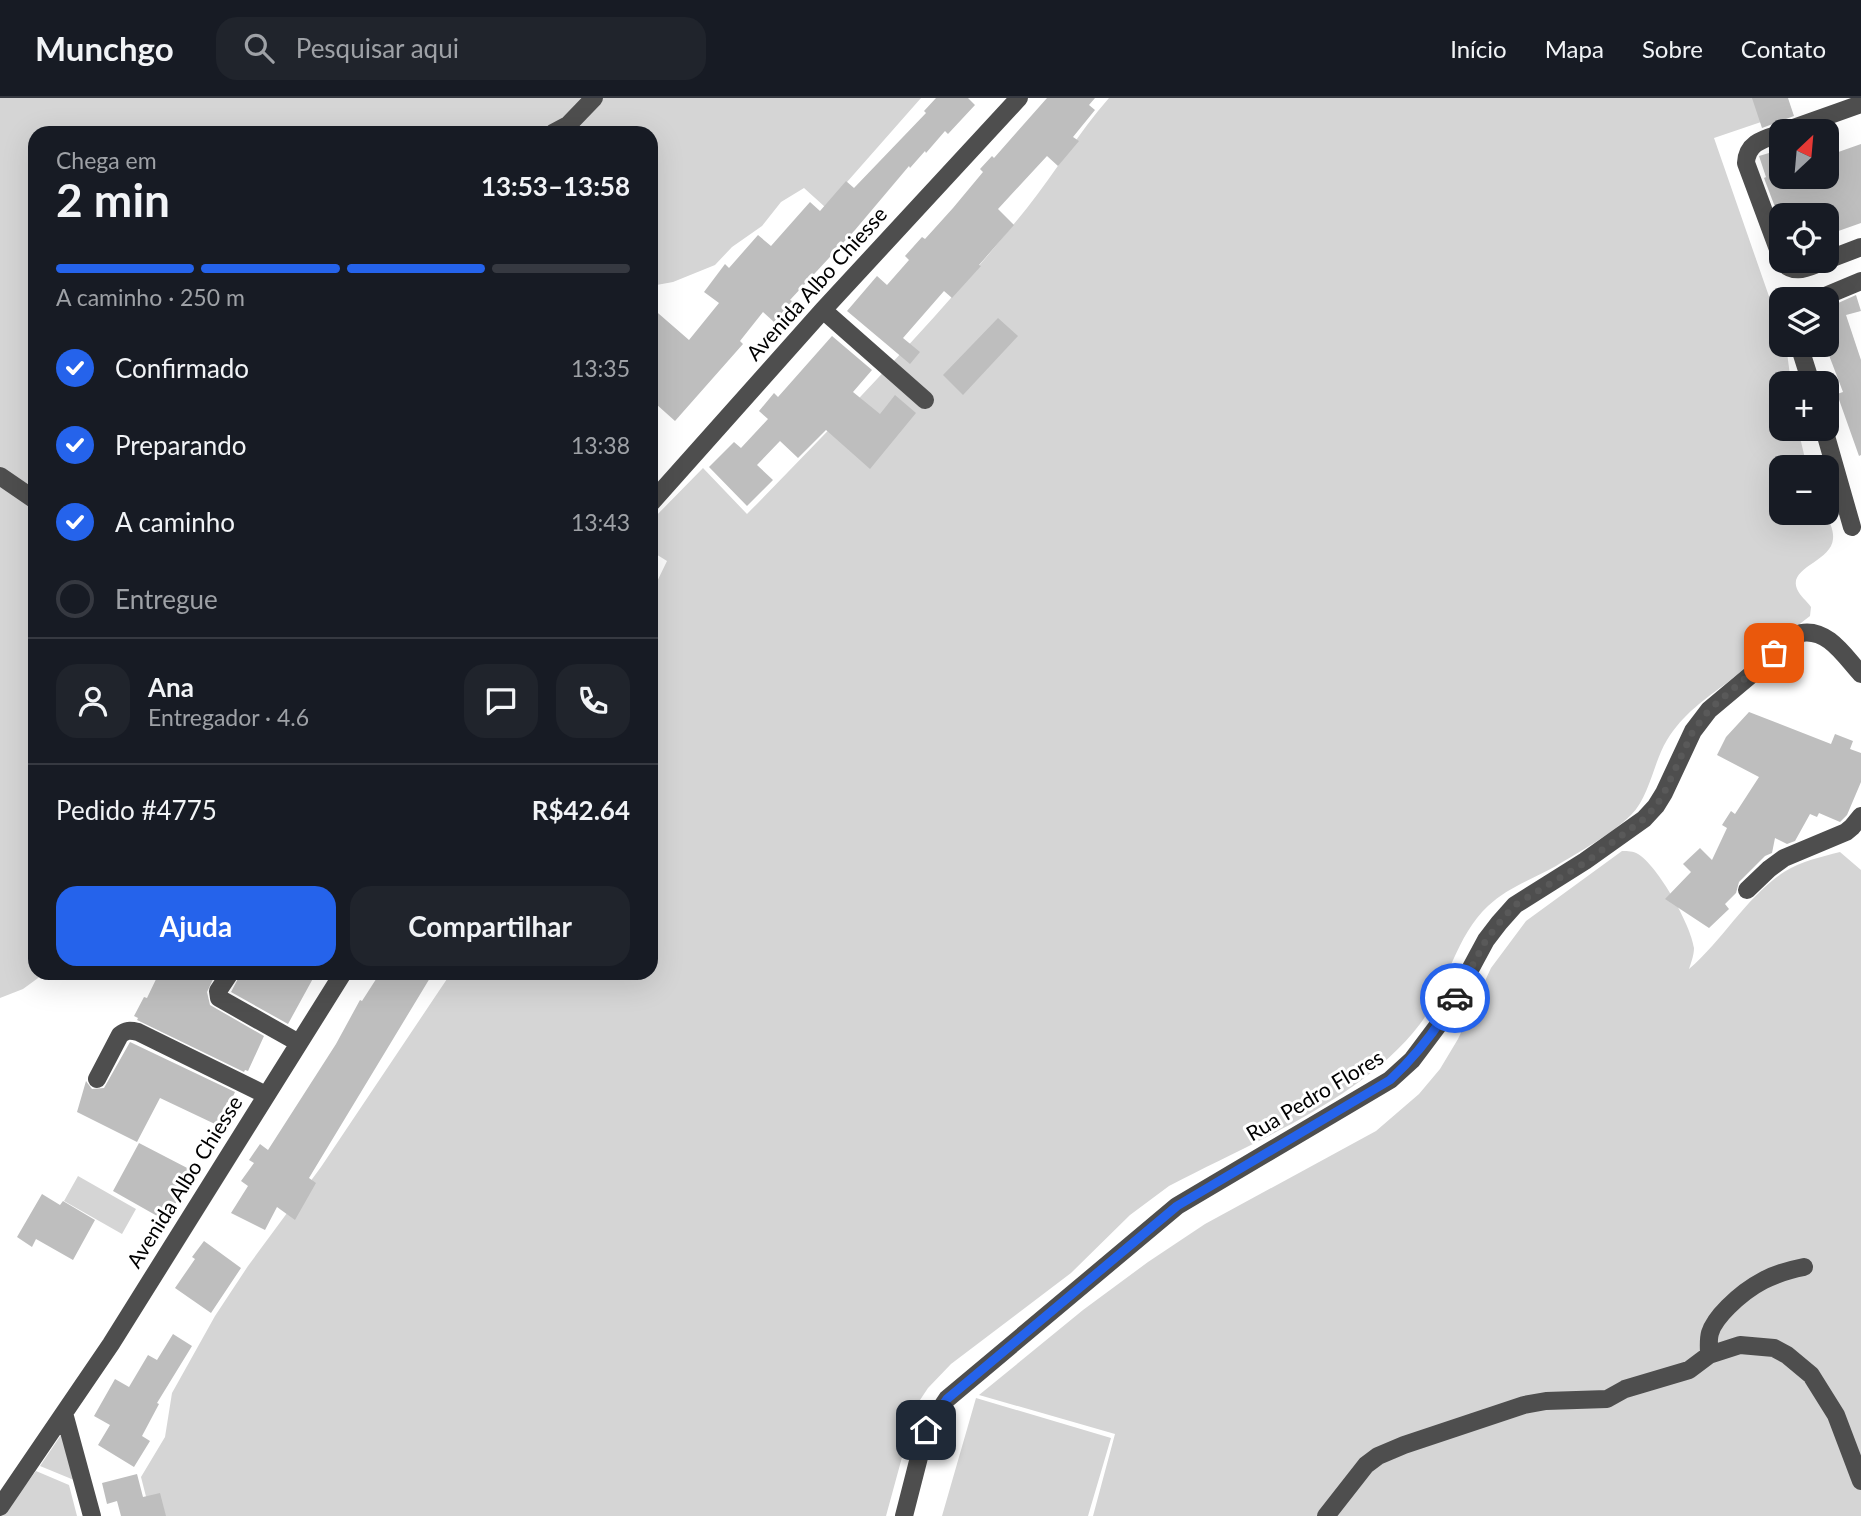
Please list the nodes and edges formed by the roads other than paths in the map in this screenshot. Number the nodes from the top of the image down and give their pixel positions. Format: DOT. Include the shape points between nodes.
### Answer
graph roads {
  1 [pos="594,98"];
  2 [pos="1019,98"];
  3 [pos="1861,104"];
  4 [pos="1819,119"];
  5 [pos="566,126"];
  6 [pos="1769,138"];
  7 [pos="1769,225"];
  8 [pos="1861,247"];
  9 [pos="1839,255"];
  10 [pos="1861,281"];
  11 [pos="1839,290"];
  12 [pos="823,310"];
  13 [pos="925,400"];
  14 [pos="1827,441"];
  15 [pos="0,476"];
  16 [pos="28,495"];
  17 [pos="658,495"];
  18 [pos="1852,527"];
  19 [pos="1861,674"];
  20 [pos="1861,816"];
  21 [pos="1747,890"];
  22 [pos="225,980"];
  23 [pos="339,980"];
  24 [pos="299,1043"];
  25 [pos="97,1079"];
  26 [pos="266,1095"];
  27 [pos="1804,1267"];
  28 [pos="1709,1355"];
  29 [pos="64,1413"];
  30 [pos="1861,1481"];
  31 [pos="0,1507"];
  32 [pos="92,1516"];
  33 [pos="904,1516"];
  34 [pos="1326,1516"];
  1 -- 5 [label="street"];
  2 -- 12 [label="street, Avenida Albo Chiesse"];
  3 -- 4 [label="street"];
  6 -- 7 [label="street" via="1753,145 1746,163"];
  8 -- 9 [label="street"];
  10 -- 11 [label="street"];
  12 -- 13 [label="street"];
  12 -- 17 [label="street, Avenida Albo Chiesse"];
  14 -- 18 [label="street"];
  15 -- 16 [label="street"];
  19 -- 33 [label="street, Rua Pedro Flores" via="1831,641 1806,632 1709,710 1693,731 1656,806 1586,862 1515,905 1486,940 1428,1040 1390,1080 1177,1206 947,1399 926,1430"];
  20 -- 21 [label="street" via="1846,831 1784,858"];
  22 -- 24 [label="street" via="219,998"];
  23 -- 24 [label="street, Avenida Albo Chiesse"];
  24 -- 26 [label="street, Avenida Albo Chiesse"];
  25 -- 26 [label="street" via="120,1035 131,1031"];
  26 -- 29 [label="street, Avenida Albo Chiesse"];
  27 -- 28 [label="street" via="1771,1275 1741,1293 1715,1323"];
  28 -- 30 [label="street" via="1753,1345 1774,1348 1797,1363 1821,1389 1836,1415"];
  28 -- 34 [label="street" via="1689,1370 1606,1399 1524,1405 1404,1445 1366,1465"];
  29 -- 31 [label="street, Avenida Albo Chiesse"];
  29 -- 32 [label="street"];
}
